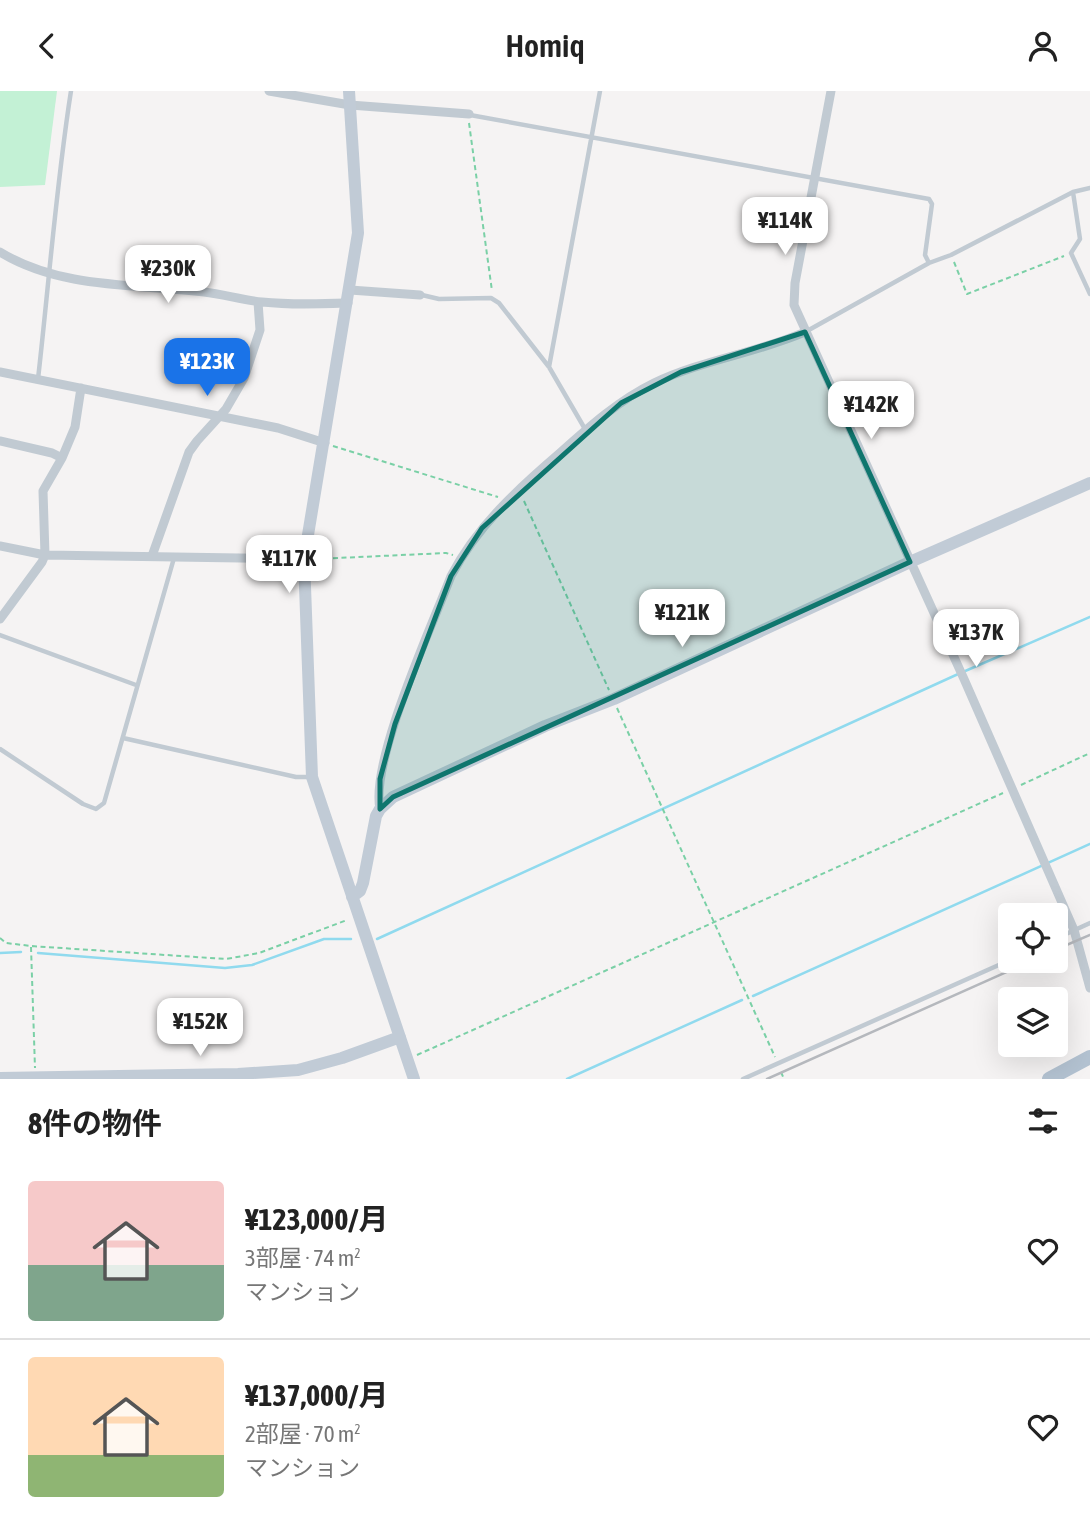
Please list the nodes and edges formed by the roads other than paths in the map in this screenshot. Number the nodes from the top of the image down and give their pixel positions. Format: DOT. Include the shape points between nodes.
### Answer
graph roads {
  1 [pos="71,91"];
  2 [pos="269,91"];
  3 [pos="349,91"];
  4 [pos="600,91"];
  5 [pos="831,91"];
  6 [pos="350,105"];
  7 [pos="469,114"];
  8 [pos="591,136"];
  9 [pos="814,177"];
  10 [pos="1090,188"];
  11 [pos="1073,192"];
  12 [pos="0,252"];
  13 [pos="929,263"];
  14 [pos="51,273"];
  15 [pos="420,295"];
  16 [pos="1090,295"];
  17 [pos="349,296"];
  18 [pos="258,302"];
  19 [pos="805,332"];
  20 [pos="549,367"];
  21 [pos="0,372"];
  22 [pos="37,381"];
  23 [pos="81,389"];
  24 [pos="219,417"];
  25 [pos="586,430"];
  26 [pos="0,441"];
  27 [pos="325,443"];
  28 [pos="62,458"];
  29 [pos="1090,482"];
  30 [pos="0,546"];
  31 [pos="45,555"];
  32 [pos="152,557"];
  33 [pos="174,558"];
  34 [pos="304,559"];
  35 [pos="910,562"];
  36 [pos="0,619"];
  37 [pos="0,635"];
  38 [pos="136,685"];
  39 [pos="123,738"];
  40 [pos="0,749"];
  41 [pos="312,777"];
  42 [pos="380,809"];
  43 [pos="352,897"];
  44 [pos="1090,923"];
  45 [pos="1074,930"];
  46 [pos="1068,933"];
  47 [pos="998,965"];
  48 [pos="1090,988"];
  49 [pos="400,1037"];
  50 [pos="1090,1057"];
  51 [pos="0,1078"];
  52 [pos="35,1078"];
  53 [pos="414,1079"];
  54 [pos="743,1079"];
  55 [pos="1049,1079"];
  1 -- 14 [label="lane" via="60,158"];
  2 -- 6 [label="street"];
  3 -- 6 [label="street"];
  4 -- 8 [label="lane"];
  5 -- 9 [label="street"];
  6 -- 7 [label="street"];
  6 -- 17 [label="street" via="358,233"];
  7 -- 8 [label="lane"];
  8 -- 9 [label="lane"];
  8 -- 20 [label="lane"];
  9 -- 13 [label="lane" via="929,199"];
  9 -- 19 [label="street" via="794,289 794,305"];
  10 -- 11 [label="lane"];
  11 -- 13 [label="lane"];
  11 -- 16 [label="lane" via="1080,239 1071,253"];
  12 -- 14 [label="street"];
  13 -- 19 [label="lane"];
  14 -- 18 [label="street"];
  14 -- 22 [label="lane"];
  15 -- 17 [label="street"];
  15 -- 20 [label="lane" via="493,299"];
  17 -- 18 [label="street" via="298,306"];
  17 -- 27 [label="street"];
  18 -- 24 [label="street" via="260,330 244,378"];
  19 -- 25 [label="street" via="653,384"];
  19 -- 35 [label="street"];
  20 -- 25 [label="lane"];
  21 -- 22 [label="street"];
  22 -- 23 [label="street"];
  23 -- 24 [label="street"];
  23 -- 28 [label="street" via="75,427"];
  24 -- 27 [label="street"];
  24 -- 32 [label="street" via="189,452"];
  25 -- 42 [label="street" via="507,501 461,557 395,725 380,779"];
  26 -- 28 [label="street"];
  27 -- 34 [label="street"];
  28 -- 31 [label="street" via="43,491"];
  29 -- 35 [label="street"];
  30 -- 31 [label="street"];
  31 -- 32 [label="street"];
  31 -- 36 [label="street"];
  32 -- 33 [label="street"];
  33 -- 34 [label="street"];
  33 -- 38 [label="lane"];
  34 -- 41 [label="street"];
  35 -- 42 [label="street" via="614,699 545,726 393,797"];
  35 -- 45 [label="street"];
  37 -- 38 [label="lane"];
  38 -- 39 [label="lane"];
  39 -- 40 [label="lane" via="104,803 96,809"];
  39 -- 41 [label="lane"];
  41 -- 43 [label="street"];
  42 -- 43 [label="street" via="363,883"];
  43 -- 49 [label="street"];
  44 -- 45 [label="lane"];
  45 -- 46 [label="lane"];
  45 -- 48 [label="street"];
  47 -- 54 [label="lane"];
  49 -- 52 [label="street" via="298,1070"];
  49 -- 53 [label="street"];
  50 -- 55 [label="main road"];
  51 -- 52 [label="street"];
}
